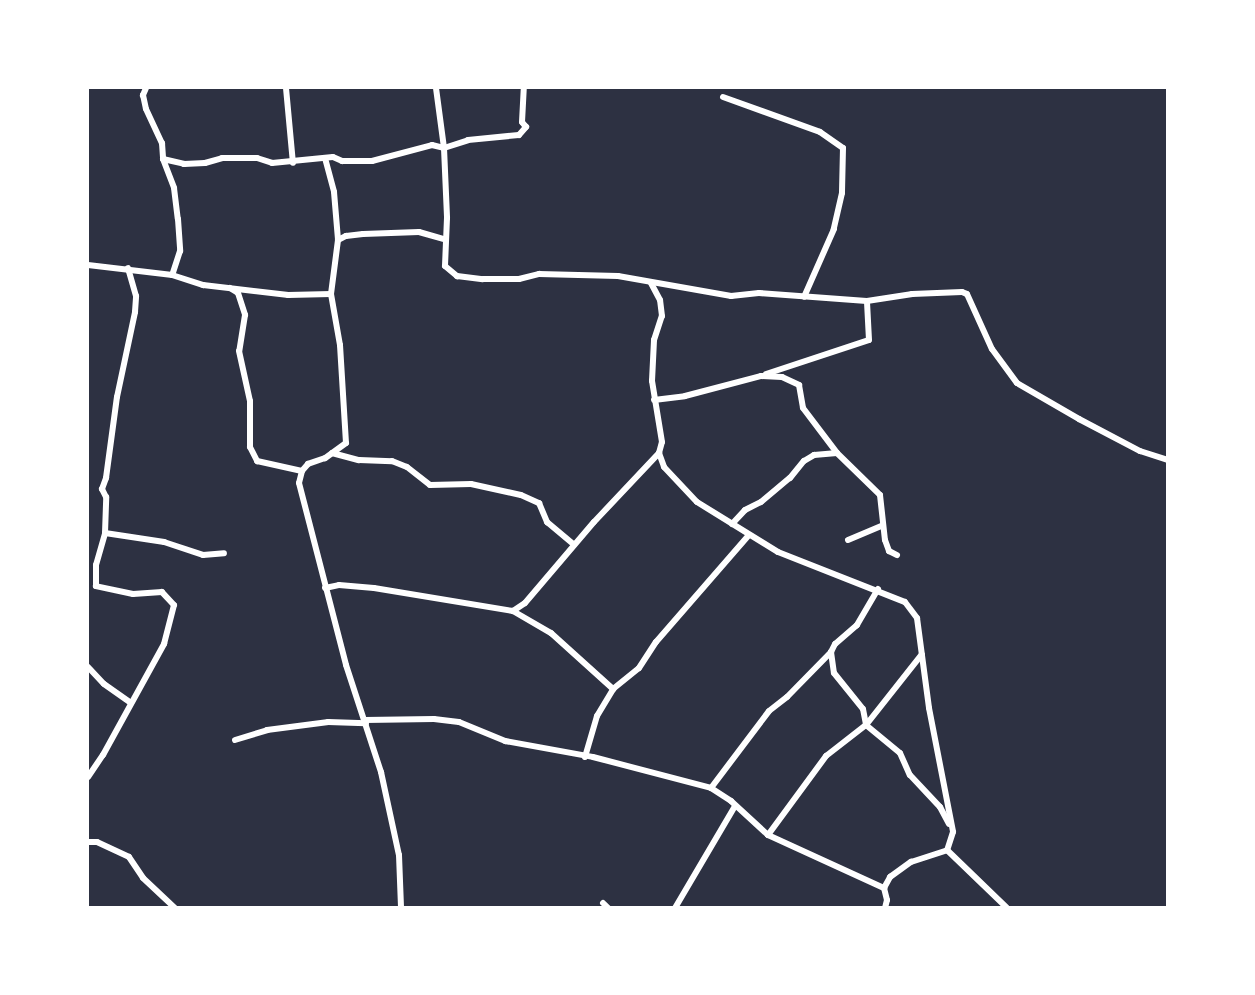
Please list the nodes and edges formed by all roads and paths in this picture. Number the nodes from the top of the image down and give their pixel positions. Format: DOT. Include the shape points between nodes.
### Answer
graph roads {
  1 [pos="146,88"];
  2 [pos="286,88"];
  3 [pos="436,88"];
  4 [pos="524,88"];
  5 [pos="723,97"];
  6 [pos="444,148"];
  7 [pos="325,158"];
  8 [pos="163,159"];
  9 [pos="293,163"];
  10 [pos="444,239"];
  11 [pos="338,240"];
  12 [pos="88,265"];
  13 [pos="128,268"];
  14 [pos="172,275"];
  15 [pos="651,283"];
  16 [pos="226,286"];
  17 [pos="331,294"];
  18 [pos="804,297"];
  19 [pos="867,301"];
  20 [pos="761,376"];
  21 [pos="654,400"];
  22 [pos="332,453"];
  23 [pos="659,453"];
  24 [pos="837,453"];
  25 [pos="1167,460"];
  26 [pos="302,471"];
  27 [pos="732,524"];
  28 [pos="883,525"];
  29 [pos="105,533"];
  30 [pos="750,535"];
  31 [pos="848,540"];
  32 [pos="574,545"];
  33 [pos="224,553"];
  34 [pos="897,555"];
  35 [pos="325,588"];
  36 [pos="878,589"];
  37 [pos="513,611"];
  38 [pos="831,652"];
  39 [pos="922,653"];
  40 [pos="88,667"];
  41 [pos="613,689"];
  42 [pos="131,703"];
  43 [pos="365,722"];
  44 [pos="866,725"];
  45 [pos="235,740"];
  46 [pos="585,757"];
  47 [pos="88,777"];
  48 [pos="711,788"];
  49 [pos="735,806"];
  50 [pos="953,832"];
  51 [pos="768,835"];
  52 [pos="88,842"];
  53 [pos="947,850"];
  54 [pos="884,888"];
  55 [pos="175,908"];
  56 [pos="401,908"];
  57 [pos="675,908"];
  58 [pos="885,908"];
  59 [pos="1007,908"];
  1 -- 8 [label="street" via="146,110 162,143"];
  2 -- 9 [label="street"];
  3 -- 6 [label="street"];
  4 -- 6 [label="street" via="522,122 526,127 519,135"];
  5 -- 18 [label="street" via="820,132 843,148 842,193 834,229"];
  6 -- 7 [label="street" via="432,145 372,161"];
  6 -- 10 [label="street"];
  7 -- 9 [label="street"];
  7 -- 11 [label="street" via="334,192"];
  8 -- 9 [label="street" via="184,164 248,158"];
  8 -- 14 [label="street" via="174,188 178,219 180,251"];
  10 -- 11 [label="street" via="419,232 363,234"];
  10 -- 15 [label="street" via="445,266 457,276 618,276"];
  11 -- 17 [label="street"];
  12 -- 13 [label="street"];
  13 -- 14 [label="street"];
  13 -- 29 [label="street" via="136,296 135,312 102,489"];
  14 -- 16 [label="street" via="203,285"];
  15 -- 18 [label="street" via="731,296"];
  15 -- 21 [label="street" via="662,316 654,340"];
  16 -- 17 [label="street" via="288,295"];
  16 -- 26 [label="street" via="238,293 245,315 239,351 250,401 250,447 257,461"];
  17 -- 22 [label="street" via="340,345 346,443"];
  18 -- 19 [label="street"];
  19 -- 20 [label="street" via="869,340"];
  19 -- 25 [label="street" via="954,290 967,294 992,349 1017,383 1140,451"];
  20 -- 21 [label="street"];
  20 -- 24 [label="street" via="782,377 799,385 803,408"];
  21 -- 23 [label="street" via="662,442"];
  22 -- 26 [label="street"];
  22 -- 32 [label="street" via="392,461 430,485 471,484 521,495 539,503 547,522"];
  23 -- 27 [label="street" via="664,467 684,491"];
  23 -- 32 [label="street"];
  24 -- 27 [label="street" via="814,454"];
  24 -- 28 [label="street" via="880,495"];
  26 -- 35 [label="street" via="299,483"];
  27 -- 30 [label="street"];
  28 -- 31 [label="street"];
  28 -- 34 [label="street" via="889,551"];
  29 -- 33 [label="street" via="164,542 203,555"];
  29 -- 42 [label="street" via="96,565 96,586 133,594 162,592 174,605 164,644"];
  30 -- 36 [label="street" via="778,552"];
  30 -- 41 [label="street" via="656,642 639,668"];
  32 -- 37 [label="street"];
  35 -- 37 [label="street" via="374,587"];
  35 -- 43 [label="street"];
  36 -- 38 [label="street" via="857,625"];
  36 -- 39 [label="street" via="905,602 918,618"];
  37 -- 41 [label="street" via="551,633"];
  38 -- 44 [label="street" via="834,673 863,709"];
  38 -- 48 [label="street" via="769,710"];
  39 -- 44 [label="street"];
  39 -- 50 [label="street"];
  40 -- 42 [label="street"];
  41 -- 46 [label="street" via="597,716"];
  42 -- 47 [label="street"];
  43 -- 45 [label="street" via="267,730"];
  43 -- 46 [label="street" via="459,722 505,741"];
  43 -- 56 [label="street" via="382,772 399,855"];
  44 -- 50 [label="street" via="900,753 910,775 940,807"];
  44 -- 51 [label="street" via="825,756"];
  46 -- 48 [label="street"];
  48 -- 49 [label="street"];
  49 -- 51 [label="street"];
  49 -- 57 [label="street"];
  50 -- 53 [label="street"];
  51 -- 54 [label="street"];
  52 -- 55 [label="street" via="129,858"];
  53 -- 54 [label="street" via="911,862 890,877"];
  53 -- 59 [label="street"];
  54 -- 58 [label="street"];
}
